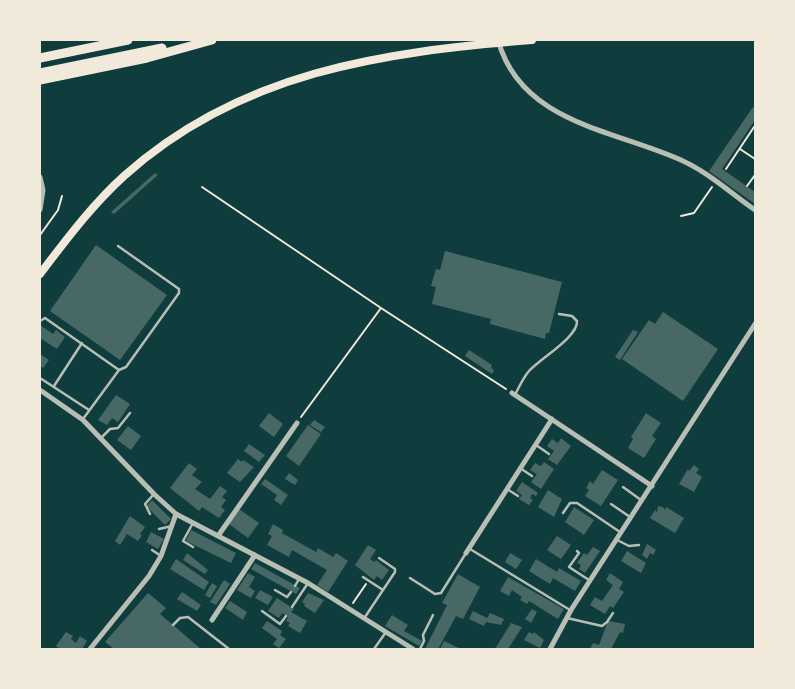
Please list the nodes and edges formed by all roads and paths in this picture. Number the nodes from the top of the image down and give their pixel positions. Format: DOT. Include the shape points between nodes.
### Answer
graph roads {
  1 [pos="128,40"];
  2 [pos="202,40"];
  3 [pos="212,40"];
  4 [pos="498,40"];
  5 [pos="532,40"];
  6 [pos="40,58"];
  7 [pos="40,73"];
  8 [pos="40,80"];
  9 [pos="754,127"];
  10 [pos="740,149"];
  11 [pos="755,159"];
  12 [pos="726,169"];
  13 [pos="755,175"];
  14 [pos="40,177"];
  15 [pos="716,182"];
  16 [pos="748,186"];
  17 [pos="202,187"];
  18 [pos="62,196"];
  19 [pos="40,210"];
  20 [pos="755,210"];
  21 [pos="681,216"];
  22 [pos="40,235"];
  23 [pos="118,246"];
  24 [pos="40,274"];
  25 [pos="381,308"];
  26 [pos="559,314"];
  27 [pos="40,321"];
  28 [pos="755,324"];
  29 [pos="82,343"];
  30 [pos="118,370"];
  31 [pos="40,378"];
  32 [pos="53,386"];
  33 [pos="40,390"];
  34 [pos="514,394"];
  35 [pos="89,410"];
  36 [pos="130,413"];
  37 [pos="552,419"];
  38 [pos="83,420"];
  39 [pos="297,423"];
  40 [pos="101,438"];
  41 [pos="536,445"];
  42 [pos="549,454"];
  43 [pos="520,468"];
  44 [pos="532,476"];
  45 [pos="652,486"];
  46 [pos="623,487"];
  47 [pos="507,489"];
  48 [pos="154,494"];
  49 [pos="518,496"];
  50 [pos="642,500"];
  51 [pos="611,504"];
  52 [pos="563,513"];
  53 [pos="150,514"];
  54 [pos="176,514"];
  55 [pos="631,518"];
  56 [pos="193,523"];
  57 [pos="172,526"];
  58 [pos="159,529"];
  59 [pos="621,533"];
  60 [pos="218,536"];
  61 [pos="617,540"];
  62 [pos="639,545"];
  63 [pos="193,547"];
  64 [pos="152,550"];
  65 [pos="467,550"];
  66 [pos="577,551"];
  67 [pos="255,555"];
  68 [pos="161,556"];
  69 [pos="379,558"];
  70 [pos="363,577"];
  71 [pos="410,578"];
  72 [pos="300,579"];
  73 [pos="369,580"];
  74 [pos="590,581"];
  75 [pos="308,583"];
  76 [pos="295,586"];
  77 [pos="275,590"];
  78 [pos="383,590"];
  79 [pos="291,592"];
  80 [pos="292,607"];
  81 [pos="349,609"];
  82 [pos="571,610"];
  83 [pos="262,611"];
  84 [pos="613,614"];
  85 [pos="286,616"];
  86 [pos="433,616"];
  87 [pos="567,618"];
  88 [pos="365,619"];
  89 [pos="212,620"];
  90 [pos="173,625"];
  91 [pos="386,632"];
  92 [pos="90,649"];
  93 [pos="229,649"];
  94 [pos="374,649"];
  95 [pos="413,649"];
  96 [pos="420,649"];
  97 [pos="550,649"];
  1 -- 6 [label="highway"];
  2 -- 7 [label="highway"];
  3 -- 8 [label="highway" via="148,58"];
  4 -- 15 [label="street" via="503,57 521,86 549,108 684,162"];
  5 -- 24 [label="highway" via="360,62 310,73 246,96 179,133 123,177 94,206"];
  9 -- 10 [label="path"];
  10 -- 11 [label="path"];
  10 -- 12 [label="path"];
  13 -- 16 [label="path"];
  14 -- 19 [label="street" via="43,190"];
  15 -- 20 [label="street"];
  15 -- 21 [label="path" via="694,213"];
  17 -- 25 [label="path"];
  18 -- 22 [label="path" via="58,210"];
  23 -- 30 [label="lane" via="179,289 179,293 126,366"];
  25 -- 34 [label="path"];
  25 -- 39 [label="path"];
  26 -- 34 [label="lane" via="572,316 578,321 578,327 528,372"];
  27 -- 29 [label="lane" via="45,318"];
  28 -- 45 [label="street"];
  29 -- 30 [label="lane"];
  29 -- 32 [label="lane"];
  30 -- 35 [label="lane"];
  31 -- 32 [label="lane"];
  32 -- 35 [label="lane"];
  33 -- 38 [label="street"];
  34 -- 37 [label="street"];
  35 -- 38 [label="lane"];
  36 -- 40 [label="lane" via="118,428"];
  37 -- 41 [label="street"];
  37 -- 45 [label="street"];
  38 -- 40 [label="street"];
  39 -- 60 [label="street"];
  40 -- 48 [label="street"];
  41 -- 42 [label="lane"];
  41 -- 43 [label="street"];
  43 -- 44 [label="lane"];
  43 -- 47 [label="street"];
  45 -- 50 [label="street"];
  46 -- 50 [label="lane"];
  47 -- 49 [label="lane"];
  47 -- 65 [label="street"];
  48 -- 53 [label="lane" via="145,504"];
  48 -- 54 [label="street"];
  50 -- 55 [label="street"];
  51 -- 55 [label="lane"];
  52 -- 59 [label="lane" via="570,503 577,503"];
  54 -- 56 [label="street"];
  54 -- 57 [label="street"];
  55 -- 59 [label="street"];
  56 -- 60 [label="street"];
  56 -- 63 [label="lane" via="183,542"];
  57 -- 58 [label="lane"];
  57 -- 68 [label="street"];
  59 -- 61 [label="street"];
  60 -- 67 [label="street"];
  61 -- 62 [label="lane" via="629,546"];
  61 -- 74 [label="street"];
  64 -- 68 [label="lane"];
  65 -- 71 [label="lane" via="441,593 435,594"];
  65 -- 82 [label="lane"];
  66 -- 74 [label="lane" via="579,553 569,567"];
  67 -- 72 [label="street"];
  67 -- 89 [label="street"];
  68 -- 92 [label="street"];
  69 -- 78 [label="lane" via="395,569"];
  70 -- 73 [label="lane"];
  72 -- 75 [label="street"];
  72 -- 76 [label="lane"];
  73 -- 78 [label="lane"];
  73 -- 81 [label="path"];
  74 -- 82 [label="street"];
  75 -- 80 [label="lane"];
  75 -- 81 [label="street"];
  77 -- 79 [label="lane" via="287,597"];
  78 -- 88 [label="lane"];
  81 -- 88 [label="street"];
  82 -- 87 [label="street"];
  83 -- 85 [label="lane" via="280,624"];
  84 -- 87 [label="lane" via="602,626"];
  86 -- 96 [label="lane"];
  87 -- 97 [label="street"];
  88 -- 91 [label="street"];
  90 -- 93 [label="lane" via="180,618 188,617"];
  91 -- 94 [label="lane"];
  91 -- 95 [label="street"];
}
